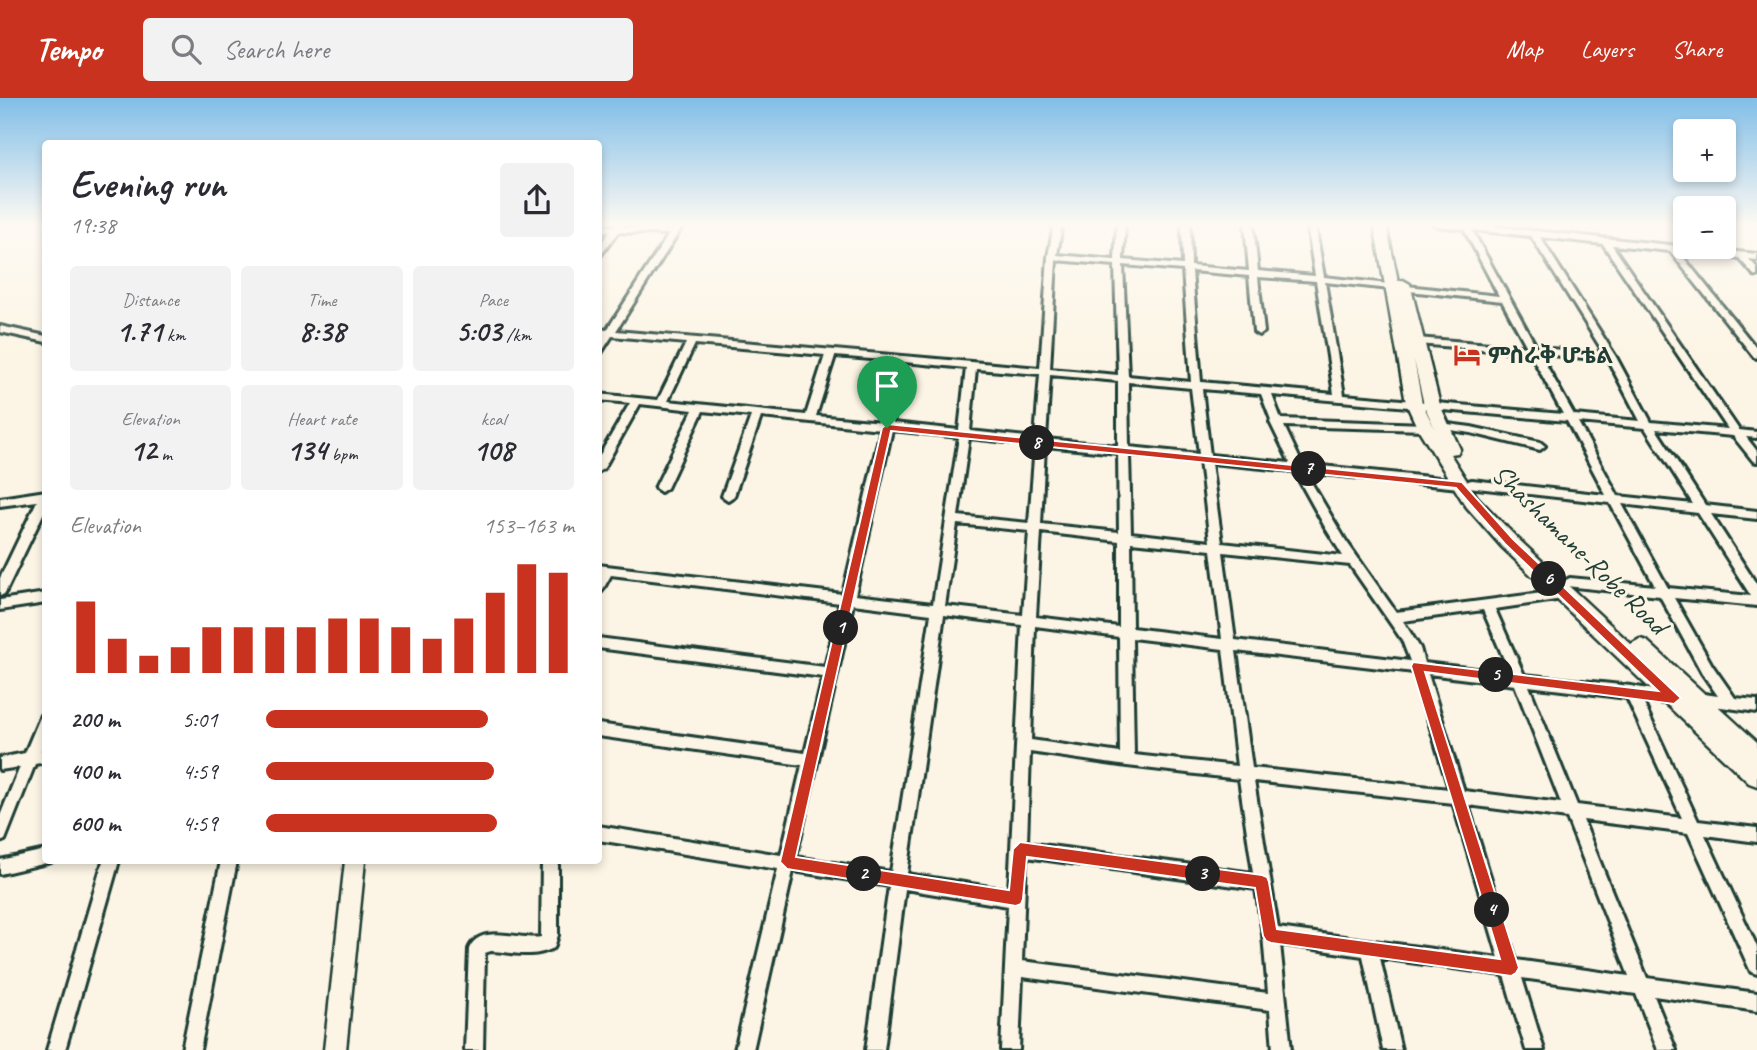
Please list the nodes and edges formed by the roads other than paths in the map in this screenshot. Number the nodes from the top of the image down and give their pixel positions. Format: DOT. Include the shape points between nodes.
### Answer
graph roads {
  1 [pos="649,268"];
  2 [pos="1051,268"];
  3 [pos="1119,268"];
  4 [pos="1186,268"];
  5 [pos="1192,268"];
  6 [pos="1251,268"];
  7 [pos="1318,268"];
  8 [pos="1393,268"];
  9 [pos="1396,268"];
  10 [pos="1489,268"];
  11 [pos="1556,268"];
  12 [pos="1624,268"];
  13 [pos="1688,268"];
  14 [pos="1251,273"];
  15 [pos="1320,279"];
  16 [pos="1399,287"];
  17 [pos="1505,299"];
  18 [pos="0,329"];
  19 [pos="604,332"];
  20 [pos="1259,332"];
  21 [pos="42,338"];
  22 [pos="692,340"];
  23 [pos="1417,341"];
  24 [pos="1532,351"];
  25 [pos="831,353"];
  26 [pos="1757,355"];
  27 [pos="1611,357"];
  28 [pos="900,359"];
  29 [pos="971,365"];
  30 [pos="1046,372"];
  31 [pos="1123,379"];
  32 [pos="1196,385"];
  33 [pos="1265,390"];
  34 [pos="1339,396"];
  35 [pos="602,397"];
  36 [pos="637,400"];
  37 [pos="662,403"];
  38 [pos="1423,404"];
  39 [pos="700,407"];
  40 [pos="757,413"];
  41 [pos="1569,417"];
  42 [pos="810,419"];
  43 [pos="1275,422"];
  44 [pos="1647,424"];
  45 [pos="1432,427"];
  46 [pos="887,428"];
  47 [pos="1735,433"];
  48 [pos="1757,435"];
  49 [pos="964,436"];
  50 [pos="1042,443"];
  51 [pos="1540,446"];
  52 [pos="1124,451"];
  53 [pos="1757,458"];
  54 [pos="1206,459"];
  55 [pos="602,461"];
  56 [pos="1298,468"];
  57 [pos="1465,484"];
  58 [pos="660,488"];
  59 [pos="42,496"];
  60 [pos="727,496"];
  61 [pos="1613,498"];
  62 [pos="0,502"];
  63 [pos="42,502"];
  64 [pos="1702,508"];
  65 [pos="1757,515"];
  66 [pos="952,519"];
  67 [pos="1036,528"];
  68 [pos="1124,536"];
  69 [pos="1217,546"];
  70 [pos="1353,561"];
  71 [pos="603,570"];
  72 [pos="1567,589"];
  73 [pos="1663,590"];
  74 [pos="0,591"];
  75 [pos="1757,595"];
  76 [pos="42,599"];
  77 [pos="847,601"];
  78 [pos="1757,601"];
  79 [pos="0,605"];
  80 [pos="1487,606"];
  81 [pos="938,611"];
  82 [pos="1395,617"];
  83 [pos="1029,622"];
  84 [pos="1126,633"];
  85 [pos="602,644"];
  86 [pos="1231,644"];
  87 [pos="1417,666"];
  88 [pos="831,673"];
  89 [pos="1519,678"];
  90 [pos="1631,692"];
  91 [pos="1674,698"];
  92 [pos="1696,699"];
  93 [pos="1731,703"];
  94 [pos="1757,706"];
  95 [pos="42,728"];
  96 [pos="602,731"];
  97 [pos="1023,745"];
  98 [pos="1757,756"];
  99 [pos="42,757"];
  100 [pos="29,759"];
  101 [pos="811,760"];
  102 [pos="1127,761"];
  103 [pos="0,764"];
  104 [pos="1245,772"];
  105 [pos="1757,776"];
  106 [pos="1457,797"];
  107 [pos="1572,811"];
  108 [pos="1692,827"];
  109 [pos="602,834"];
  110 [pos="0,835"];
  111 [pos="1757,835"];
  112 [pos="1020,849"];
  113 [pos="42,858"];
  114 [pos="787,862"];
  115 [pos="110,864"];
  116 [pos="228,864"];
  117 [pos="355,864"];
  118 [pos="550,864"];
  119 [pos="0,867"];
  120 [pos="898,879"];
  121 [pos="1262,882"];
  122 [pos="1016,899"];
  123 [pos="1271,936"];
  124 [pos="1370,949"];
  125 [pos="1757,966"];
  126 [pos="1014,968"];
  127 [pos="1511,968"];
  128 [pos="1642,986"];
  129 [pos="1757,1002"];
  130 [pos="1278,1003"];
  131 [pos="57,1050"];
  132 [pos="191,1050"];
  133 [pos="335,1050"];
  134 [pos="474,1050"];
  135 [pos="744,1050"];
  136 [pos="875,1050"];
  137 [pos="1010,1050"];
  138 [pos="1282,1050"];
  139 [pos="1392,1050"];
  140 [pos="1535,1050"];
  141 [pos="1667,1050"];
  1 -- 19 [label="street"];
  2 -- 30 [label="street"];
  3 -- 31 [label="street"];
  4 -- 32 [label="street"];
  5 -- 14 [label="street"];
  6 -- 14 [label="street"];
  7 -- 15 [label="street"];
  8 -- 16 [label="main road, Shashamane-Robe Road"];
  9 -- 16 [label="main road, Shashamane-Robe Road"];
  10 -- 17 [label="street"];
  11 -- 27 [label="street"];
  12 -- 47 [label="street"];
  13 -- 26 [label="street"];
  14 -- 15 [label="street"];
  14 -- 20 [label="street"];
  15 -- 16 [label="street"];
  15 -- 34 [label="street"];
  16 -- 17 [label="street"];
  16 -- 23 [label="main road, Shashamane-Robe Road"];
  16 -- 38 [label="main road, Shashamane-Robe Road" via="1400,337"];
  17 -- 24 [label="street"];
  18 -- 21 [label="street"];
  19 -- 22 [label="street"];
  22 -- 25 [label="street"];
  22 -- 37 [label="street"];
  23 -- 24 [label="street"];
  23 -- 38 [label="main road, Shashamane-Robe Road"];
  24 -- 27 [label="street"];
  24 -- 41 [label="street"];
  25 -- 28 [label="street"];
  25 -- 42 [label="street"];
  27 -- 44 [label="street"];
  28 -- 29 [label="street"];
  28 -- 46 [label="street"];
  29 -- 30 [label="street"];
  29 -- 49 [label="street"];
  30 -- 31 [label="street"];
  30 -- 50 [label="street"];
  31 -- 32 [label="street"];
  31 -- 52 [label="street"];
  32 -- 33 [label="street"];
  32 -- 54 [label="street"];
  33 -- 34 [label="street"];
  33 -- 43 [label="street"];
  34 -- 38 [label="street"];
  35 -- 36 [label="street"];
  36 -- 37 [label="street"];
  36 -- 55 [label="street"];
  37 -- 39 [label="street"];
  38 -- 41 [label="street"];
  38 -- 45 [label="main road, Shashamane-Robe Road"];
  39 -- 40 [label="street"];
  39 -- 58 [label="street"];
  40 -- 42 [label="street"];
  40 -- 60 [label="street"];
  41 -- 44 [label="street"];
  41 -- 61 [label="street"];
  42 -- 46 [label="street"];
  43 -- 45 [label="street"];
  43 -- 56 [label="street"];
  44 -- 47 [label="street"];
  44 -- 64 [label="street"];
  45 -- 51 [label="street" via="1471,430"];
  45 -- 57 [label="main road, Shashamane-Robe Road"];
  46 -- 49 [label="street"];
  46 -- 77 [label="street"];
  47 -- 48 [label="street"];
  47 -- 53 [label="street"];
  49 -- 50 [label="street"];
  49 -- 66 [label="street"];
  50 -- 52 [label="street"];
  50 -- 67 [label="street"];
  52 -- 54 [label="street"];
  52 -- 68 [label="street"];
  54 -- 56 [label="street"];
  54 -- 69 [label="street"];
  56 -- 57 [label="street"];
  56 -- 70 [label="street"];
  57 -- 61 [label="street"];
  57 -- 72 [label="main road, Shashamane-Robe Road" via="1509,542"];
  59 -- 62 [label="street"];
  61 -- 64 [label="street"];
  61 -- 73 [label="street"];
  63 -- 74 [label="street"];
  64 -- 65 [label="street"];
  64 -- 75 [label="street"];
  66 -- 67 [label="street"];
  66 -- 81 [label="street"];
  67 -- 68 [label="street"];
  67 -- 83 [label="street"];
  68 -- 69 [label="street"];
  68 -- 84 [label="street"];
  69 -- 70 [label="street"];
  69 -- 86 [label="street"];
  70 -- 82 [label="street"];
  71 -- 77 [label="street"];
  72 -- 73 [label="street"];
  72 -- 80 [label="street"];
  72 -- 91 [label="main road, Shashamane-Robe Road"];
  72 -- 92 [label="main road, Shashamane-Robe Road"];
  73 -- 78 [label="street"];
  73 -- 93 [label="street"];
  76 -- 79 [label="street"];
  77 -- 81 [label="street"];
  77 -- 88 [label="street"];
  80 -- 82 [label="street"];
  80 -- 89 [label="street"];
  81 -- 83 [label="street"];
  81 -- 120 [label="street"];
  82 -- 87 [label="street" via="1413,648"];
  83 -- 84 [label="street"];
  83 -- 97 [label="street"];
  84 -- 86 [label="street"];
  84 -- 102 [label="street"];
  85 -- 88 [label="street"];
  86 -- 87 [label="street"];
  86 -- 104 [label="street"];
  87 -- 89 [label="street"];
  87 -- 106 [label="street"];
  88 -- 101 [label="street"];
  89 -- 90 [label="street"];
  89 -- 107 [label="street"];
  90 -- 91 [label="street"];
  90 -- 108 [label="street"];
  91 -- 92 [label="street"];
  91 -- 105 [label="main road, Shashamane-Robe Road"];
  92 -- 93 [label="street"];
  92 -- 98 [label="main road, Shashamane-Robe Road"];
  93 -- 94 [label="street"];
  95 -- 100 [label="street"];
  96 -- 101 [label="street"];
  97 -- 102 [label="street"];
  97 -- 112 [label="street"];
  99 -- 100 [label="street"];
  100 -- 103 [label="street"];
  100 -- 110 [label="street"];
  101 -- 114 [label="street"];
  102 -- 104 [label="street"];
  104 -- 106 [label="street"];
  104 -- 121 [label="street"];
  106 -- 107 [label="street"];
  106 -- 127 [label="street"];
  107 -- 108 [label="street"];
  107 -- 128 [label="street"];
  108 -- 111 [label="street"];
  108 -- 125 [label="street"];
  109 -- 114 [label="street"];
  112 -- 121 [label="street"];
  112 -- 122 [label="street"];
  113 -- 119 [label="street"];
  114 -- 120 [label="street"];
  114 -- 135 [label="street"];
  115 -- 131 [label="street"];
  116 -- 132 [label="street"];
  117 -- 133 [label="street"];
  118 -- 134 [label="street" via="548,942 537,947 486,943 477,949"];
  120 -- 122 [label="street"];
  120 -- 136 [label="street"];
  121 -- 123 [label="street"];
  122 -- 126 [label="street"];
  123 -- 124 [label="street"];
  123 -- 130 [label="street"];
  124 -- 127 [label="street"];
  124 -- 139 [label="street"];
  126 -- 130 [label="street"];
  126 -- 137 [label="street"];
  127 -- 128 [label="street"];
  127 -- 140 [label="street"];
  128 -- 129 [label="street"];
  128 -- 141 [label="street"];
  130 -- 138 [label="street"];
}
